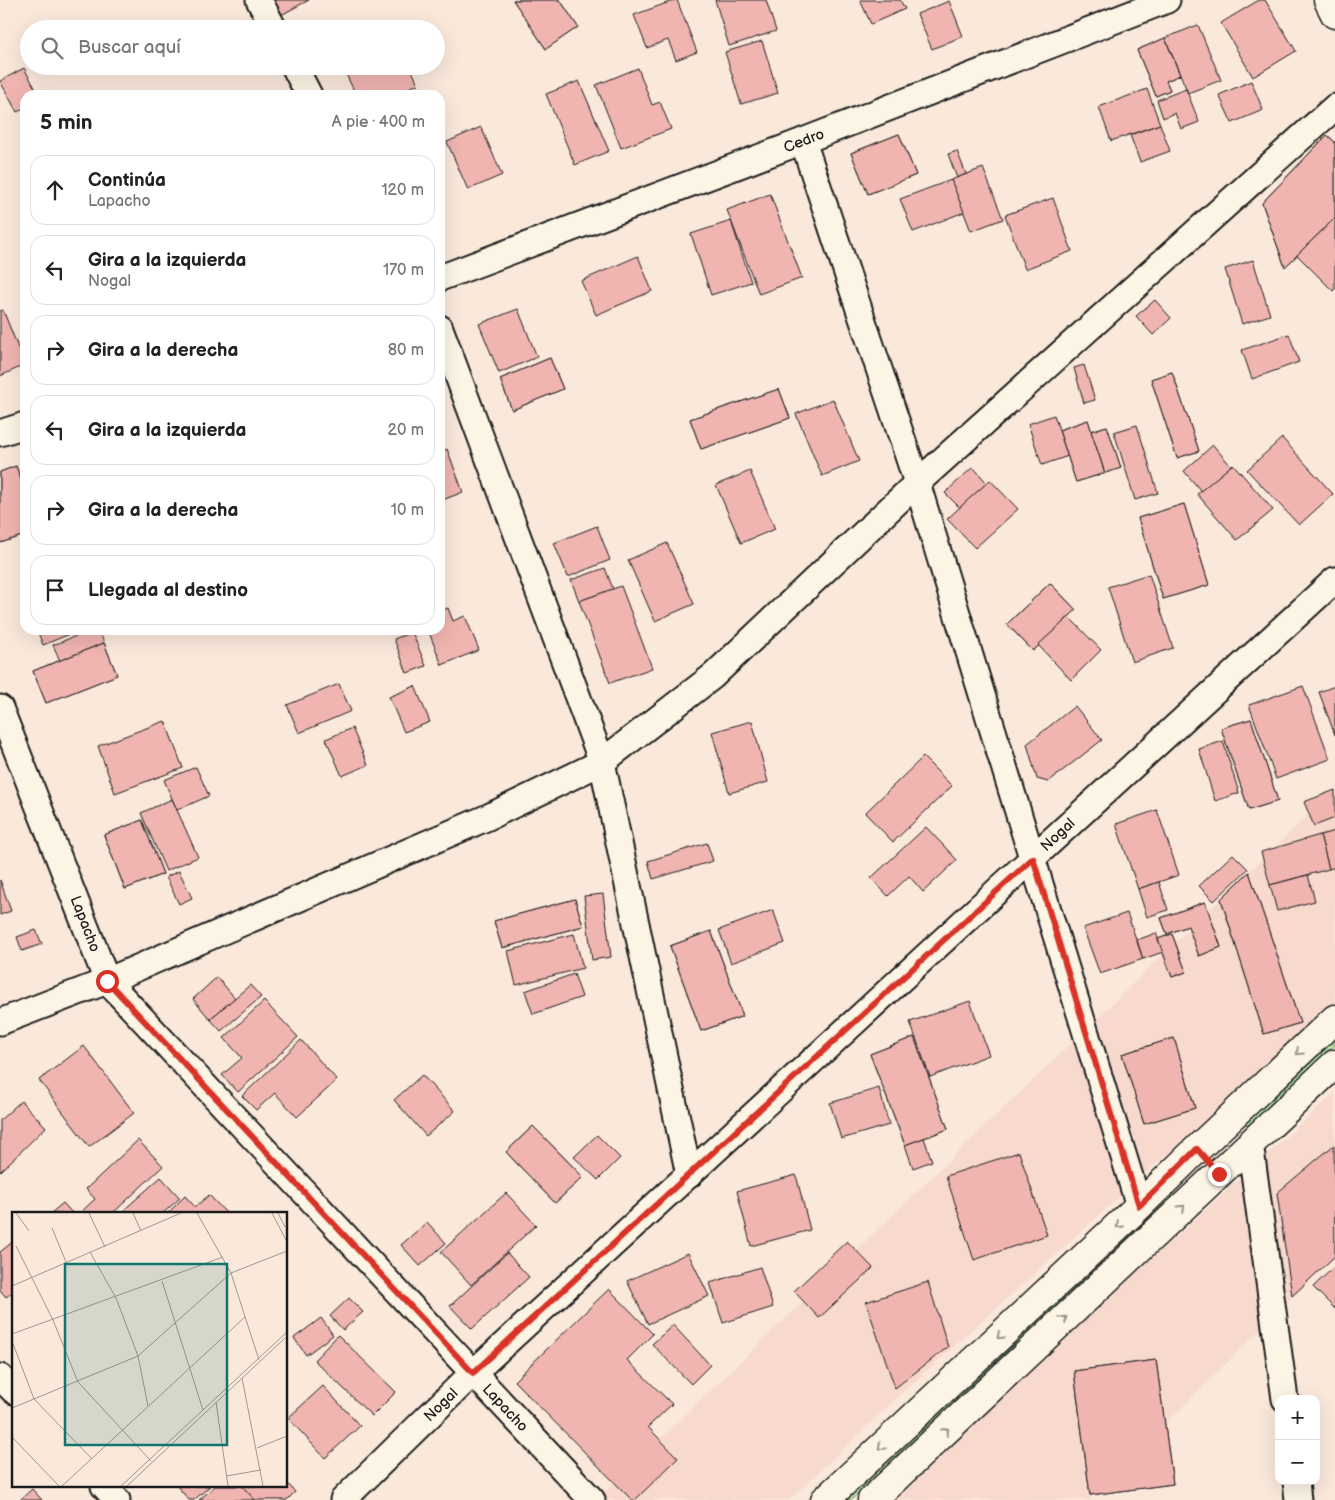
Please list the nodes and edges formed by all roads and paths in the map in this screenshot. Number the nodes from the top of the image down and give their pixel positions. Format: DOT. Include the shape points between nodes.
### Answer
graph roads {
  1 [pos="259,0"];
  2 [pos="1167,0"];
  3 [pos="1328,0"];
  4 [pos="1335,14"];
  5 [pos="269,20"];
  6 [pos="299,75"];
  7 [pos="306,90"];
  8 [pos="1335,107"];
  9 [pos="803,141"];
  10 [pos="445,276"];
  11 [pos="445,341"];
  12 [pos="20,427"];
  13 [pos="0,433"];
  14 [pos="917,483"];
  15 [pos="1335,580"];
  16 [pos="0,708"];
  17 [pos="602,762"];
  18 [pos="1033,858"];
  19 [pos="107,981"];
  20 [pos="1335,1019"];
  21 [pos="0,1022"];
  22 [pos="1335,1064"];
  23 [pos="1250,1144"];
  24 [pos="1197,1149"];
  25 [pos="1219,1174"];
  26 [pos="689,1175"];
  27 [pos="1139,1206"];
  28 [pos="473,1373"];
  29 [pos="0,1377"];
  30 [pos="12,1389"];
  31 [pos="1283,1395"];
  32 [pos="1296,1485"];
  33 [pos="106,1488"];
  34 [pos="116,1500"];
  35 [pos="343,1500"];
  36 [pos="592,1500"];
  37 [pos="825,1500"];
  38 [pos="872,1500"];
  39 [pos="1298,1500"];
  1 -- 5 [label="street"];
  2 -- 9 [label="street, Cedro"];
  3 -- 4 [label="main road"];
  6 -- 7 [label="street"];
  8 -- 14 [label="street"];
  9 -- 10 [label="street, Cedro"];
  9 -- 14 [label="street"];
  11 -- 17 [label="street"];
  12 -- 13 [label="street"];
  14 -- 17 [label="street" via="713,676"];
  14 -- 18 [label="street"];
  15 -- 18 [label="street, Nogal"];
  16 -- 19 [label="street, Lapacho"];
  17 -- 19 [label="street" via="486,818"];
  17 -- 26 [label="street"];
  18 -- 26 [label="street, Nogal"];
  18 -- 27 [label="street"];
  19 -- 21 [label="street"];
  19 -- 28 [label="street, Lapacho"];
  20 -- 24 [label="main road, one-way"];
  22 -- 23 [label="main road"];
  23 -- 25 [label="main road"];
  23 -- 31 [label="street"];
  24 -- 25 [label="main road"];
  24 -- 27 [label="main road"];
  38 -- 25 [label="main road, one-way"];
  26 -- 28 [label="street, Nogal"];
  27 -- 37 [label="main road, one-way"];
  28 -- 35 [label="street, Nogal"];
  28 -- 36 [label="street, Lapacho"];
  29 -- 30 [label="street"];
  32 -- 39 [label="street"];
  33 -- 34 [label="street"];
}
